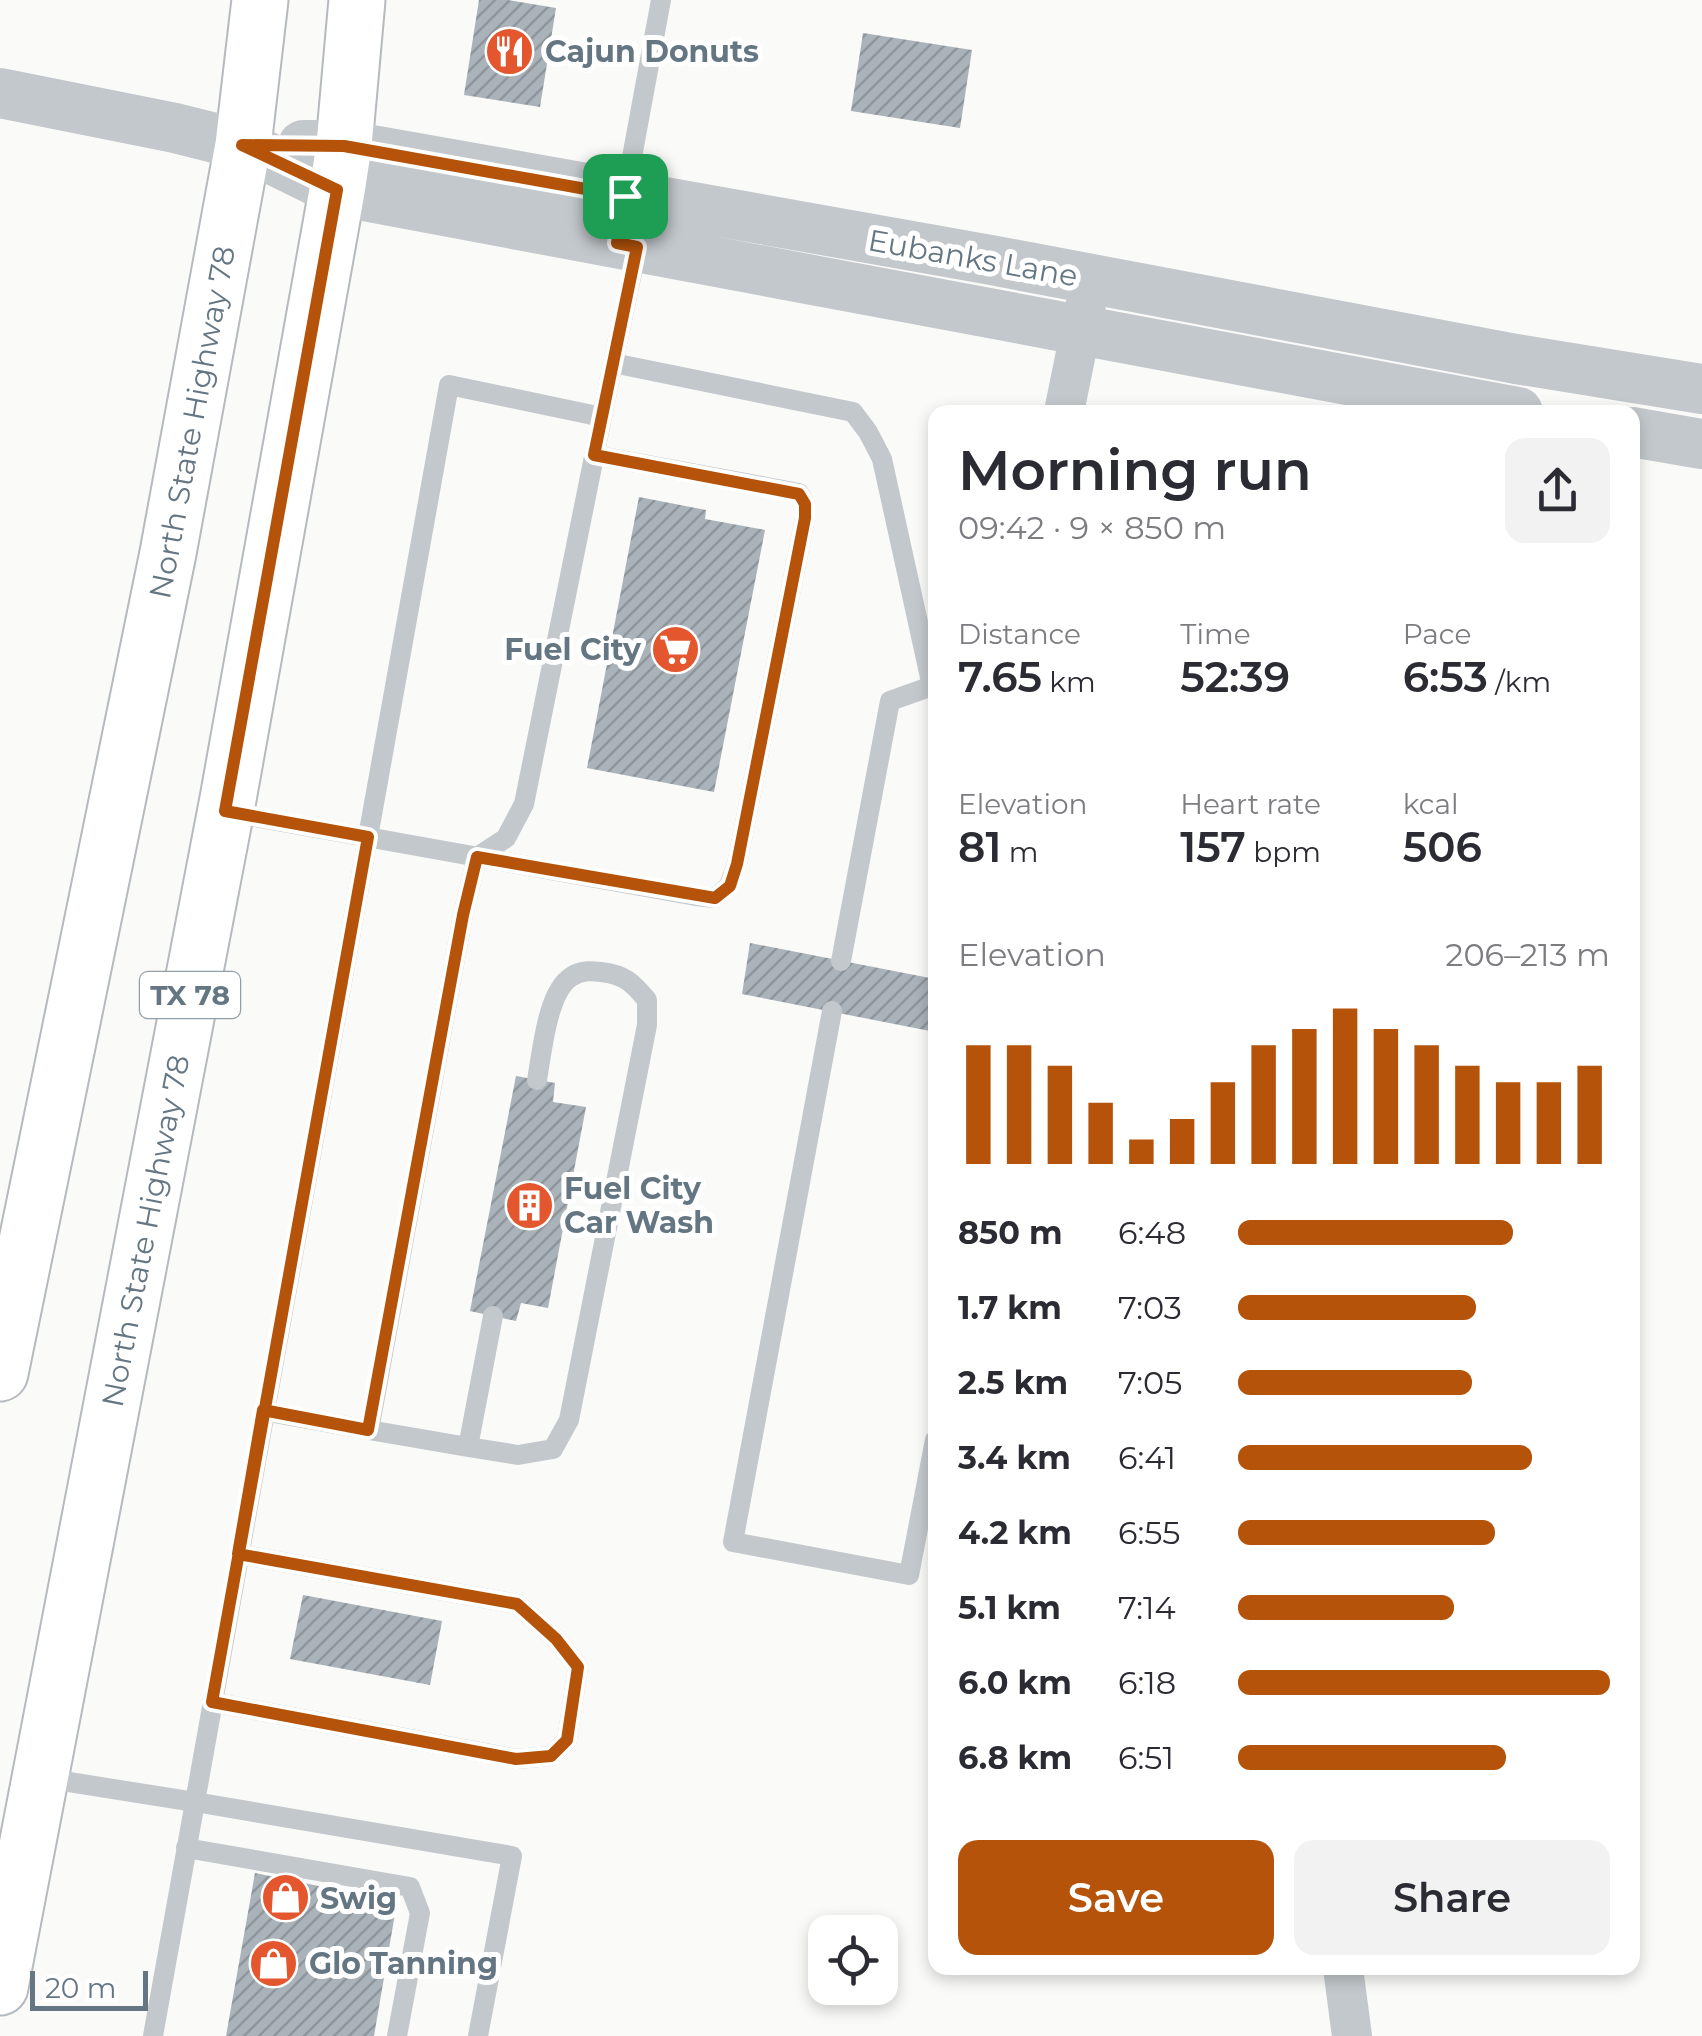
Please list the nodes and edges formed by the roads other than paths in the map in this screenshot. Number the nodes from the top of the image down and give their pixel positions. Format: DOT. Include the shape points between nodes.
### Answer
graph roads {
  1 [pos="260,0"];
  2 [pos="357,0"];
  3 [pos="661,0"];
  4 [pos="0,93"];
  5 [pos="242,145"];
  6 [pos="341,168"];
  7 [pos="624,225"];
  8 [pos="1091,279"];
  9 [pos="1082,330"];
  10 [pos="613,362"];
  11 [pos="1702,389"];
  12 [pos="1066,405"];
  13 [pos="1481,405"];
  14 [pos="602,417"];
  15 [pos="1640,433"];
  16 [pos="1702,444"];
  17 [pos="594,455"];
  18 [pos="928,663"];
  19 [pos="928,691"];
  20 [pos="225,811"];
  21 [pos="368,837"];
  22 [pos="477,857"];
  23 [pos="841,961"];
  24 [pos="832,1012"];
  25 [pos="536,1080"];
  26 [pos="492,1316"];
  27 [pos="0,1373"];
  28 [pos="263,1410"];
  29 [pos="368,1430"];
  30 [pos="468,1448"];
  31 [pos="928,1476"];
  32 [pos="238,1554"];
  33 [pos="212,1702"];
  34 [pos="20,1774"];
  35 [pos="194,1802"];
  36 [pos="186,1848"];
  37 [pos="1344,1975"];
  38 [pos="0,1987"];
  39 [pos="153,2036"];
  40 [pos="397,2036"];
  41 [pos="478,2036"];
  42 [pos="1352,2036"];
  1 -- 5 [label="main road, North State Highway 78"];
  2 -- 6 [label="main road, North State Highway 78 / TX 78"];
  3 -- 7 [label="lane"];
  4 -- 5 [label="street, Eubanks Lane"];
  5 -- 6 [label="street, Eubanks Lane"];
  5 -- 27 [label="main road, North State Highway 78" via="168,552"];
  6 -- 7 [label="street, Eubanks Lane"];
  6 -- 20 [label="main road, North State Highway 78 / TX 78"];
  7 -- 8 [label="street, Eubanks Lane"];
  7 -- 9 [label="street, Eubanks Lane"];
  7 -- 10 [label="lane"];
  8 -- 9 [label="street"];
  8 -- 11 [label="street, Eubanks Lane"];
  9 -- 12 [label="street"];
  9 -- 13 [label="street, Eubanks Lane"];
  10 -- 14 [label="lane"];
  10 -- 18 [label="lane" via="853,412 882,459"];
  14 -- 17 [label="lane"];
  14 -- 21 [label="lane" via="449,385"];
  15 -- 16 [label="street"];
  17 -- 22 [label="lane" via="524,804 506,838"];
  17 -- 22 [label="lane" via="799,494 805,504 737,864 730,886 715,898"];
  19 -- 23 [label="lane" via="890,700"];
  20 -- 21 [label="lane"];
  20 -- 34 [label="main road, North State Highway 78 / TX 78"];
  21 -- 22 [label="lane"];
  21 -- 28 [label="lane"];
  22 -- 29 [label="lane"];
  24 -- 31 [label="lane" via="734,1542 909,1574"];
  25 -- 30 [label="lane" via="551,1004 568,978 586,971 630,980 646,1000 646,1025 569,1420 553,1449 518,1455"];
  26 -- 30 [label="lane"];
  28 -- 29 [label="lane"];
  28 -- 32 [label="lane"];
  29 -- 30 [label="lane"];
  32 -- 33 [label="lane"];
  32 -- 33 [label="lane" via="517,1604 578,1667 567,1740 551,1756 516,1759"];
  33 -- 35 [label="lane"];
  34 -- 35 [label="lane"];
  34 -- 38 [label="main road, North State Highway 78 / TX 78"];
  35 -- 36 [label="lane"];
  35 -- 41 [label="lane" via="512,1856"];
  36 -- 39 [label="lane"];
  36 -- 40 [label="lane" via="410,1887 420,1912"];
  37 -- 42 [label="street"];
}
